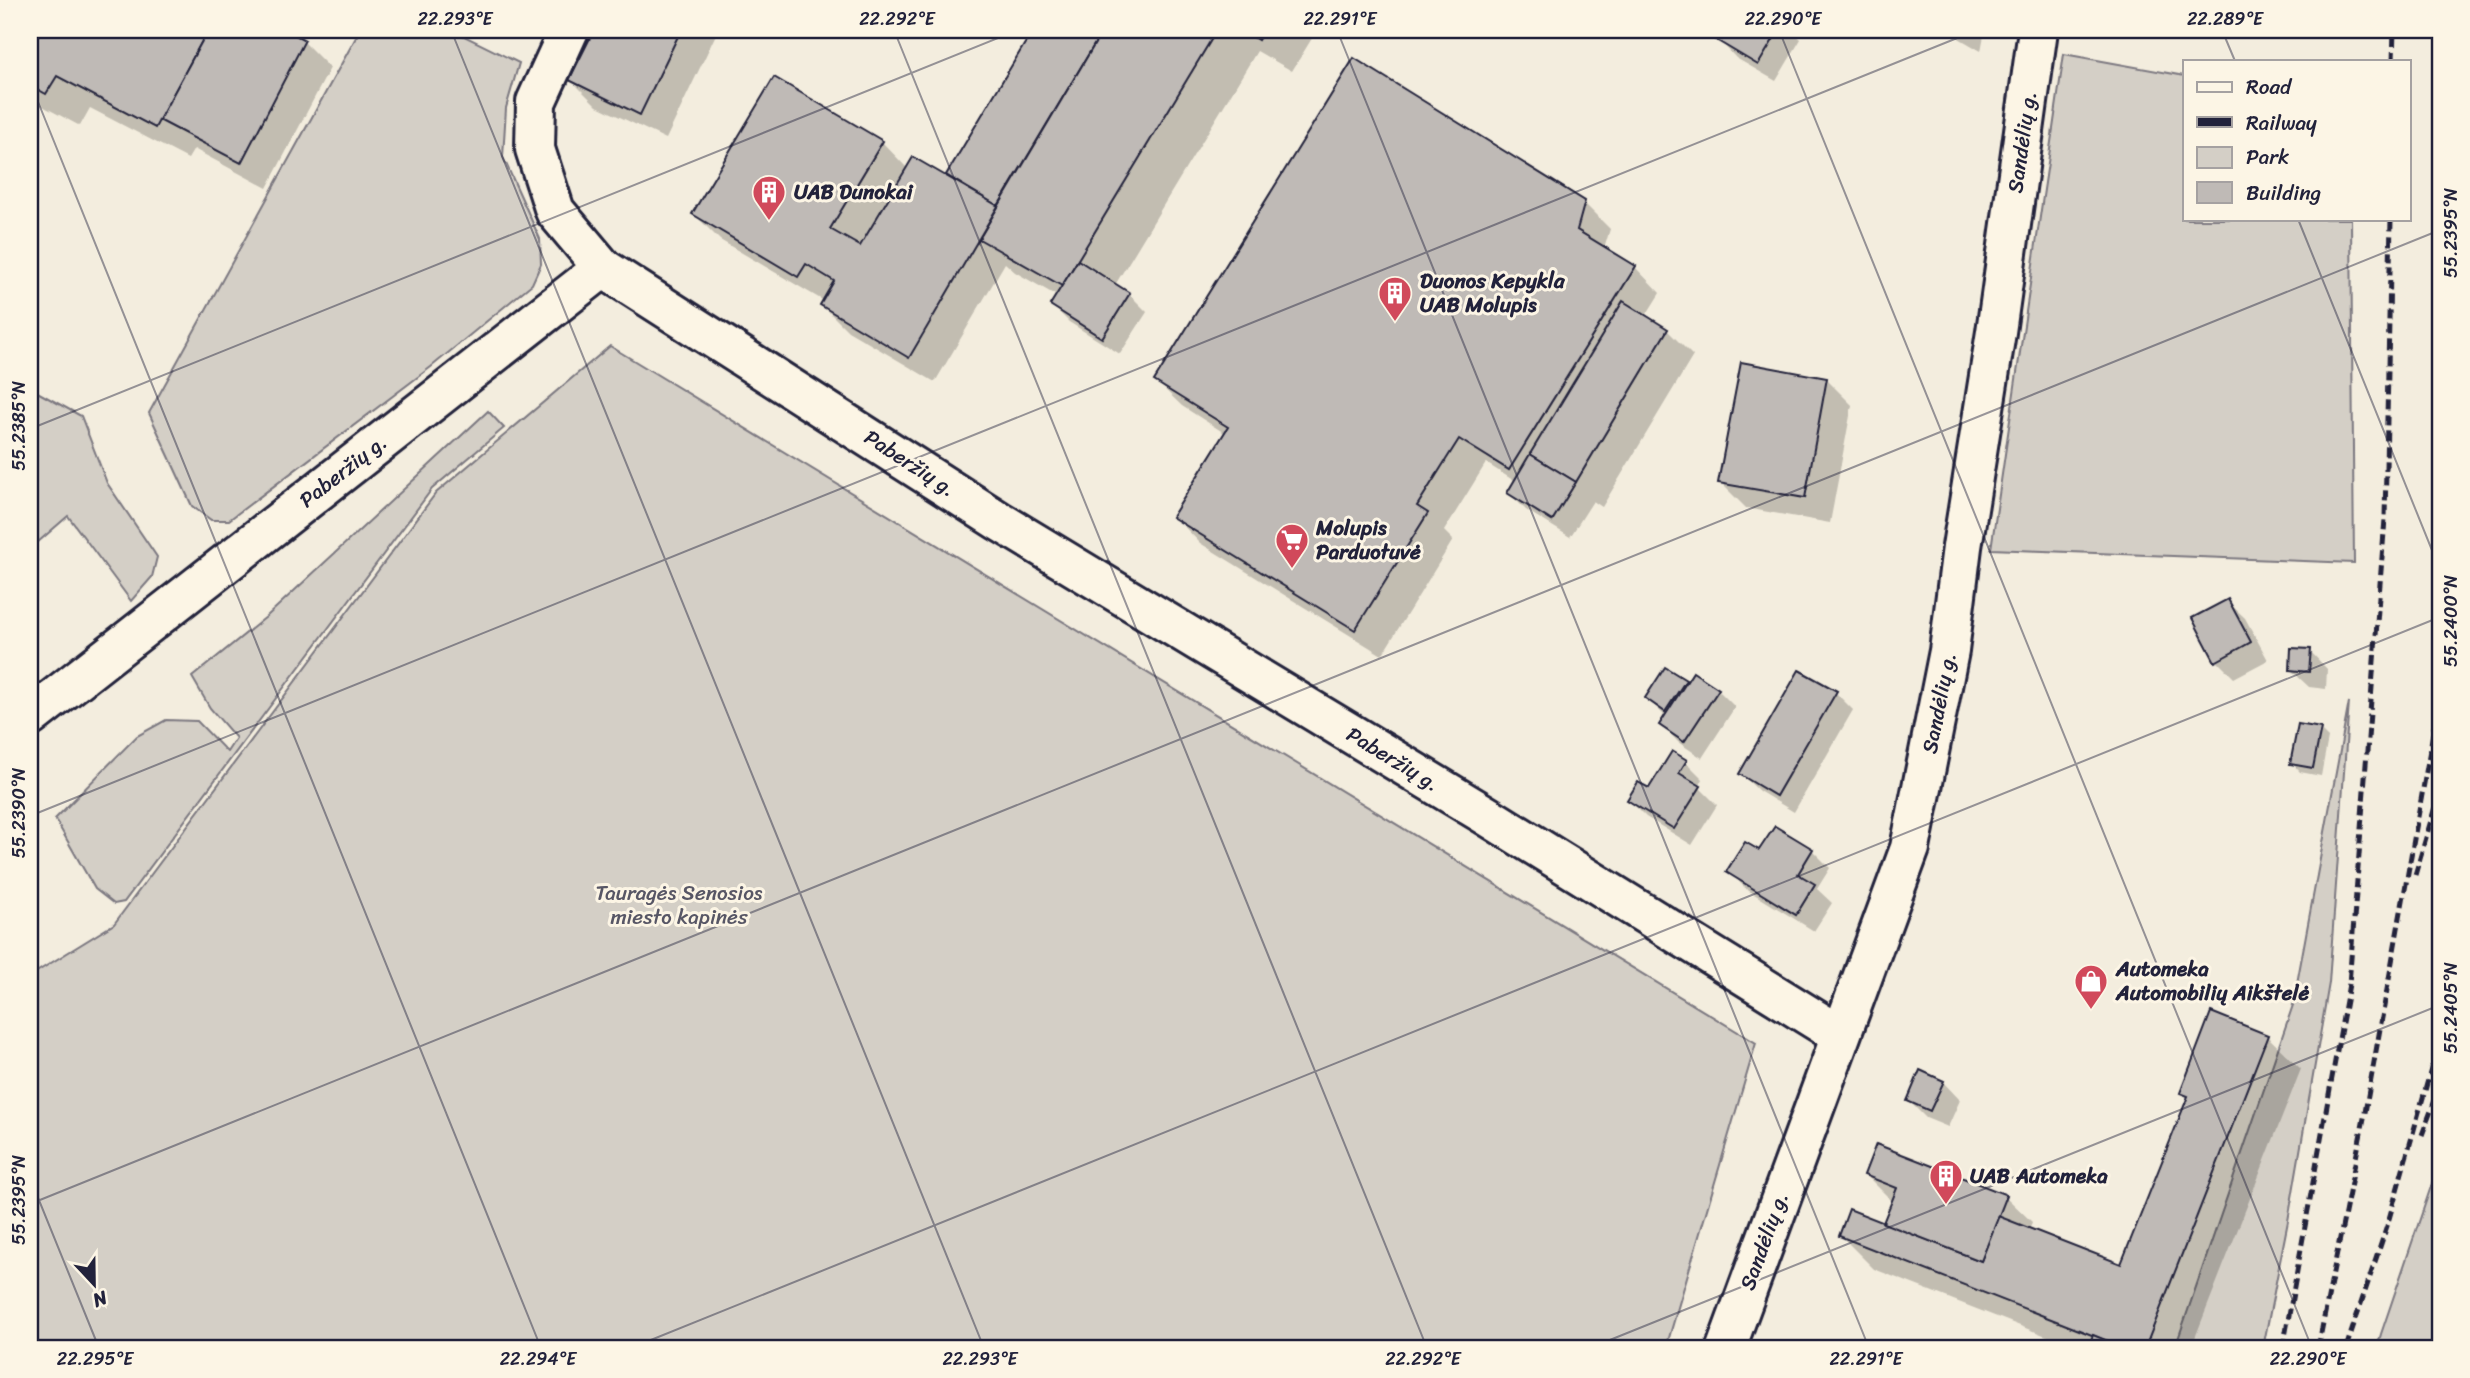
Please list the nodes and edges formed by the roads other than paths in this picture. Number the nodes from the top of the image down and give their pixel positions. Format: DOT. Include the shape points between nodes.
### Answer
graph roads {
  1 [pos="569,30"];
  2 [pos="2038,30"];
  3 [pos="603,268"];
  4 [pos="30,718"];
  5 [pos="1840,1035"];
  6 [pos="1726,1348"];
  1 -- 3 [label="street" via="536,102 535,149 555,211"];
  2 -- 5 [label="street, Sandėlių g." via="1949,651 1932,740 1910,848"];
  3 -- 4 [label="street, Paberžių g."];
  3 -- 5 [label="street, Paberžių g." via="999,521"];
  5 -- 6 [label="street, Sandėlių g."];
}
